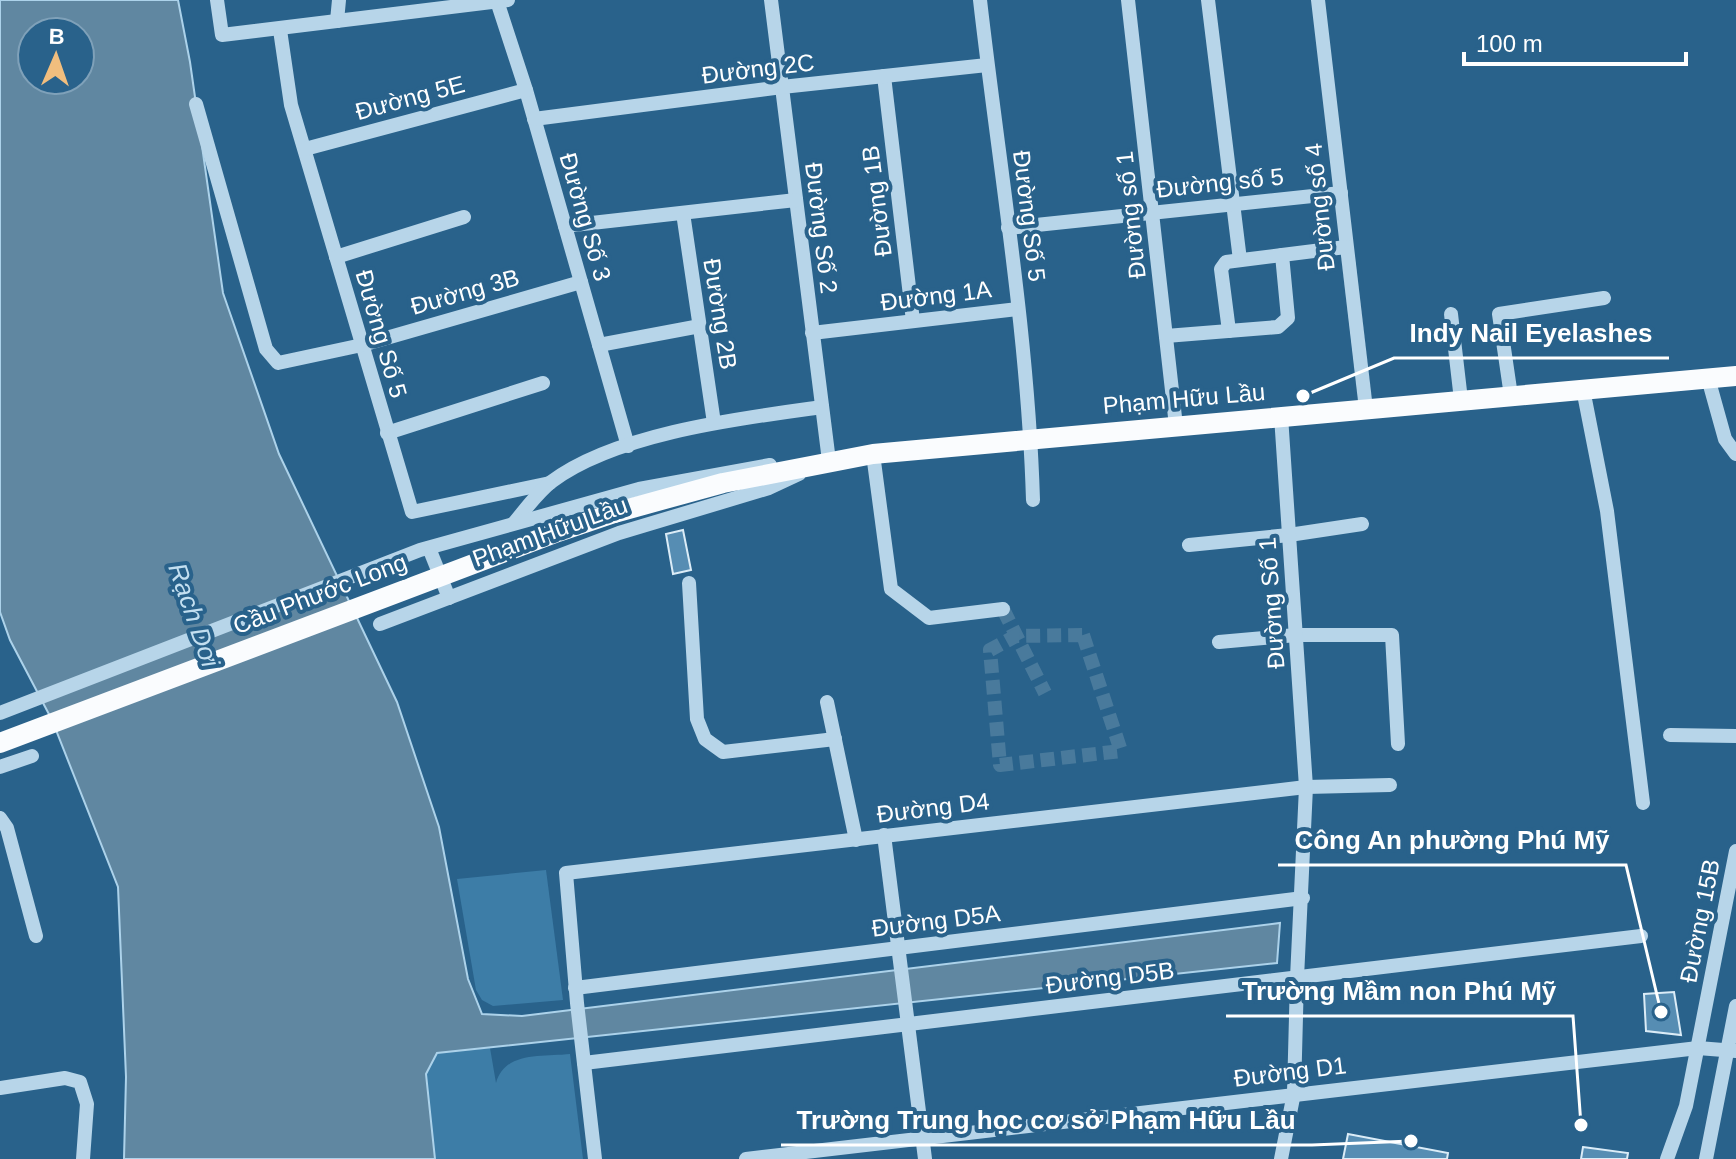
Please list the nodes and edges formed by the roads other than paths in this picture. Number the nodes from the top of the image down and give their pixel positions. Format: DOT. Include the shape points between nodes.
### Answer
graph roads {
  1 [pos="217,0"];
  2 [pos="339,0"];
  3 [pos="771,0"];
  4 [pos="980,0"];
  5 [pos="1128,0"];
  6 [pos="1208,0"];
  7 [pos="1318,0"];
  8 [pos="503,1"];
  9 [pos="337,21"];
  10 [pos="280,30"];
  11 [pos="987,65"];
  12 [pos="884,76"];
  13 [pos="782,87"];
  14 [pos="526,90"];
  15 [pos="196,104"];
  16 [pos="534,119"];
  17 [pos="305,149"];
  18 [pos="1341,193"];
  19 [pos="796,200"];
  20 [pos="1233,204"];
  21 [pos="683,213"];
  22 [pos="1153,213"];
  23 [pos="464,217"];
  24 [pos="565,226"];
  25 [pos="1008,228"];
  26 [pos="1346,247"];
  27 [pos="1282,255"];
  28 [pos="336,257"];
  29 [pos="1240,260"];
  30 [pos="581,282"];
  31 [pos="1604,298"];
  32 [pos="1018,309"];
  33 [pos="1451,314"];
  34 [pos="913,321"];
  35 [pos="700,326"];
  36 [pos="1229,331"];
  37 [pos="812,333"];
  38 [pos="1166,336"];
  39 [pos="362,345"];
  40 [pos="599,345"];
  41 [pos="1736,376"];
  42 [pos="1708,378"];
  43 [pos="543,383"];
  44 [pos="1583,389"];
  45 [pos="1511,396"];
  46 [pos="1461,400"];
  47 [pos="822,407"];
  48 [pos="1366,409"];
  49 [pos="1281,416"];
  50 [pos="714,423"];
  51 [pos="1176,426"];
  52 [pos="387,433"];
  53 [pos="1031,439"];
  54 [pos="628,446"];
  55 [pos="873,454"];
  56 [pos="1736,454"];
  57 [pos="829,461"];
  58 [pos="550,483"];
  59 [pos="1033,500"];
  60 [pos="614,513"];
  61 [pos="514,523"];
  62 [pos="1362,524"];
  63 [pos="1289,535"];
  64 [pos="1189,545"];
  65 [pos="425,549"];
  66 [pos="689,583"];
  67 [pos="449,598"];
  68 [pos="1003,609"];
  69 [pos="380,624"];
  70 [pos="1296,635"];
  71 [pos="1219,642"];
  72 [pos="827,702"];
  73 [pos="0,713"];
  74 [pos="1670,735"];
  75 [pos="1736,736"];
  76 [pos="835,739"];
  77 [pos="0,743"];
  78 [pos="1398,744"];
  79 [pos="32,756"];
  80 [pos="0,767"];
  81 [pos="1390,785"];
  82 [pos="1306,787"];
  83 [pos="1643,803"];
  84 [pos="0,818"];
  85 [pos="884,835"];
  86 [pos="856,840"];
  87 [pos="1736,851"];
  88 [pos="1303,898"];
  89 [pos="36,936"];
  90 [pos="1641,936"];
  91 [pos="900,948"];
  92 [pos="1297,978"];
  93 [pos="576,995"];
  94 [pos="1736,1006"];
  95 [pos="908,1018"];
  96 [pos="1698,1048"];
  97 [pos="1732,1050"];
  98 [pos="583,1056"];
  99 [pos="0,1088"];
  100 [pos="1294,1093"];
  101 [pos="922,1138"];
  102 [pos="83,1159"];
  103 [pos="595,1159"];
  104 [pos="746,1159"];
  105 [pos="925,1159"];
  106 [pos="1281,1159"];
  107 [pos="1667,1159"];
  108 [pos="1706,1159"];
  1 -- 10 [label="street" via="222,35"];
  2 -- 9 [label="street"];
  3 -- 13 [label="street, Đường Số 2"];
  4 -- 11 [label="street, Đường Số 5"];
  5 -- 22 [label="street, Đường số 1"];
  6 -- 20 [label="street"];
  7 -- 18 [label="street, Đường số 4"];
  8 -- 9 [label="street"];
  8 -- 14 [label="street, Đường Số 3"];
  9 -- 10 [label="street"];
  10 -- 17 [label="street, Đường Số 5" via="291,105"];
  11 -- 12 [label="street, Đường 2C"];
  11 -- 25 [label="street, Đường Số 5"];
  12 -- 13 [label="street, Đường 2C"];
  12 -- 34 [label="street, Đường 1B"];
  13 -- 16 [label="street, Đường 2C"];
  13 -- 19 [label="street, Đường Số 2"];
  14 -- 16 [label="street, Đường Số 3"];
  14 -- 17 [label="street, Đường 5E"];
  15 -- 39 [label="street, Đường 3B" via="269,355 278,363"];
  16 -- 24 [label="street, Đường Số 3"];
  17 -- 28 [label="street, Đường Số 5"];
  18 -- 20 [label="street, Đường số 5"];
  18 -- 26 [label="street, Đường số 4"];
  19 -- 21 [label="street"];
  19 -- 37 [label="street, Đường Số 2"];
  20 -- 22 [label="street, Đường số 5"];
  20 -- 29 [label="street"];
  21 -- 24 [label="street"];
  21 -- 35 [label="street, Đường 2B"];
  22 -- 25 [label="street, Đường số 5"];
  22 -- 38 [label="street, Đường số 1"];
  23 -- 28 [label="street"];
  24 -- 30 [label="street, Đường Số 3"];
  25 -- 32 [label="street, Đường Số 5"];
  26 -- 27 [label="street"];
  26 -- 48 [label="street, Đường số 4"];
  27 -- 29 [label="street"];
  27 -- 36 [label="street" via="1288,318 1278,327"];
  28 -- 39 [label="street, Đường Số 5"];
  29 -- 36 [label="street" via="1226,262 1221,269"];
  30 -- 39 [label="street, Đường 3B"];
  30 -- 40 [label="street, Đường Số 3"];
  31 -- 45 [label="street" via="1499,314"];
  32 -- 34 [label="street, Đường 1A"];
  32 -- 53 [label="street, Đường Số 5"];
  33 -- 46 [label="street"];
  34 -- 37 [label="street, Đường 1A"];
  35 -- 40 [label="street"];
  35 -- 50 [label="street, Đường 2B"];
  36 -- 38 [label="street"];
  37 -- 47 [label="street, Đường Số 2"];
  38 -- 51 [label="street, Đường số 1"];
  39 -- 52 [label="street, Đường Số 5"];
  40 -- 54 [label="street, Đường Số 3"];
  41 -- 42 [label="main road, Phạm Hữu Lầu"];
  42 -- 44 [label="main road, Phạm Hữu Lầu"];
  42 -- 56 [label="street" via="1725,439"];
  43 -- 52 [label="street"];
  44 -- 45 [label="main road, Phạm Hữu Lầu"];
  44 -- 83 [label="street" via="1607,511"];
  45 -- 46 [label="main road, Phạm Hữu Lầu"];
  46 -- 48 [label="main road, Phạm Hữu Lầu"];
  47 -- 50 [label="street"];
  47 -- 57 [label="street, Đường Số 2"];
  48 -- 49 [label="main road, Phạm Hữu Lầu"];
  49 -- 51 [label="main road, Phạm Hữu Lầu"];
  49 -- 63 [label="street, Đường Số 1"];
  50 -- 54 [label="street"];
  51 -- 53 [label="main road, Phạm Hữu Lầu"];
  52 -- 58 [label="street, Đường Số 5" via="412,512"];
  53 -- 55 [label="main road, Phạm Hữu Lầu"];
  53 -- 59 [label="street, Đường Số 5"];
  54 -- 58 [label="street"];
  55 -- 57 [label="main road, Phạm Hữu Lầu"];
  55 -- 68 [label="street" via="891,589 929,618"];
  57 -- 60 [label="main road, Phạm Hữu Lầu"];
  57 -- 61 [label="street, Phạm Hữu Lầu" via="687,478"];
  57 -- 67 [label="street, Phạm Hữu Lầu" via="769,488 619,533"];
  58 -- 61 [label="street"];
  60 -- 77 [label="main road, Cầu Phước Long, bridge"];
  61 -- 65 [label="street, Phạm Hữu Lầu"];
  62 -- 63 [label="street"];
  63 -- 64 [label="street"];
  63 -- 70 [label="street, Đường Số 1"];
  65 -- 67 [label="street"];
  65 -- 73 [label="street, Cầu Phước Long"];
  66 -- 76 [label="street" via="697,719 705,739 723,752"];
  67 -- 69 [label="street, Phạm Hữu Lầu"];
  70 -- 71 [label="street"];
  70 -- 78 [label="street" via="1392,635"];
  70 -- 82 [label="street, Đường Số 1"];
  72 -- 76 [label="street"];
  74 -- 75 [label="street"];
  76 -- 86 [label="street"];
  79 -- 80 [label="street"];
  81 -- 82 [label="street, Đường D4"];
  82 -- 85 [label="street, Đường D4"];
  82 -- 88 [label="street, Đường Số 1"];
  84 -- 89 [label="street"];
  85 -- 86 [label="street, Đường D4"];
  85 -- 91 [label="street"];
  86 -- 93 [label="street, Đường D4" via="566,873"];
  87 -- 96 [label="street, Đường 15B"];
  88 -- 91 [label="street, Đường D5A"];
  88 -- 92 [label="street, Đường Số 1"];
  90 -- 92 [label="street, Đường D5B"];
  91 -- 93 [label="street, Đường D5A"];
  91 -- 95 [label="street"];
  92 -- 95 [label="street, Đường D5B"];
  92 -- 100 [label="street, Đường Số 1"];
  93 -- 98 [label="street"];
  94 -- 97 [label="street"];
  95 -- 98 [label="street, Đường D5B"];
  95 -- 101 [label="street"];
  96 -- 97 [label="street, Đường D1"];
  96 -- 100 [label="street, Đường D1"];
  96 -- 107 [label="street, Đường 15B"];
  97 -- 108 [label="street"];
  98 -- 103 [label="street"];
  99 -- 102 [label="street" via="65,1078 80,1082 87,1104"];
  100 -- 101 [label="street, Đường D1"];
  100 -- 106 [label="street, Đường Số 1"];
  101 -- 104 [label="street, Đường D1"];
  101 -- 105 [label="street"];
}
